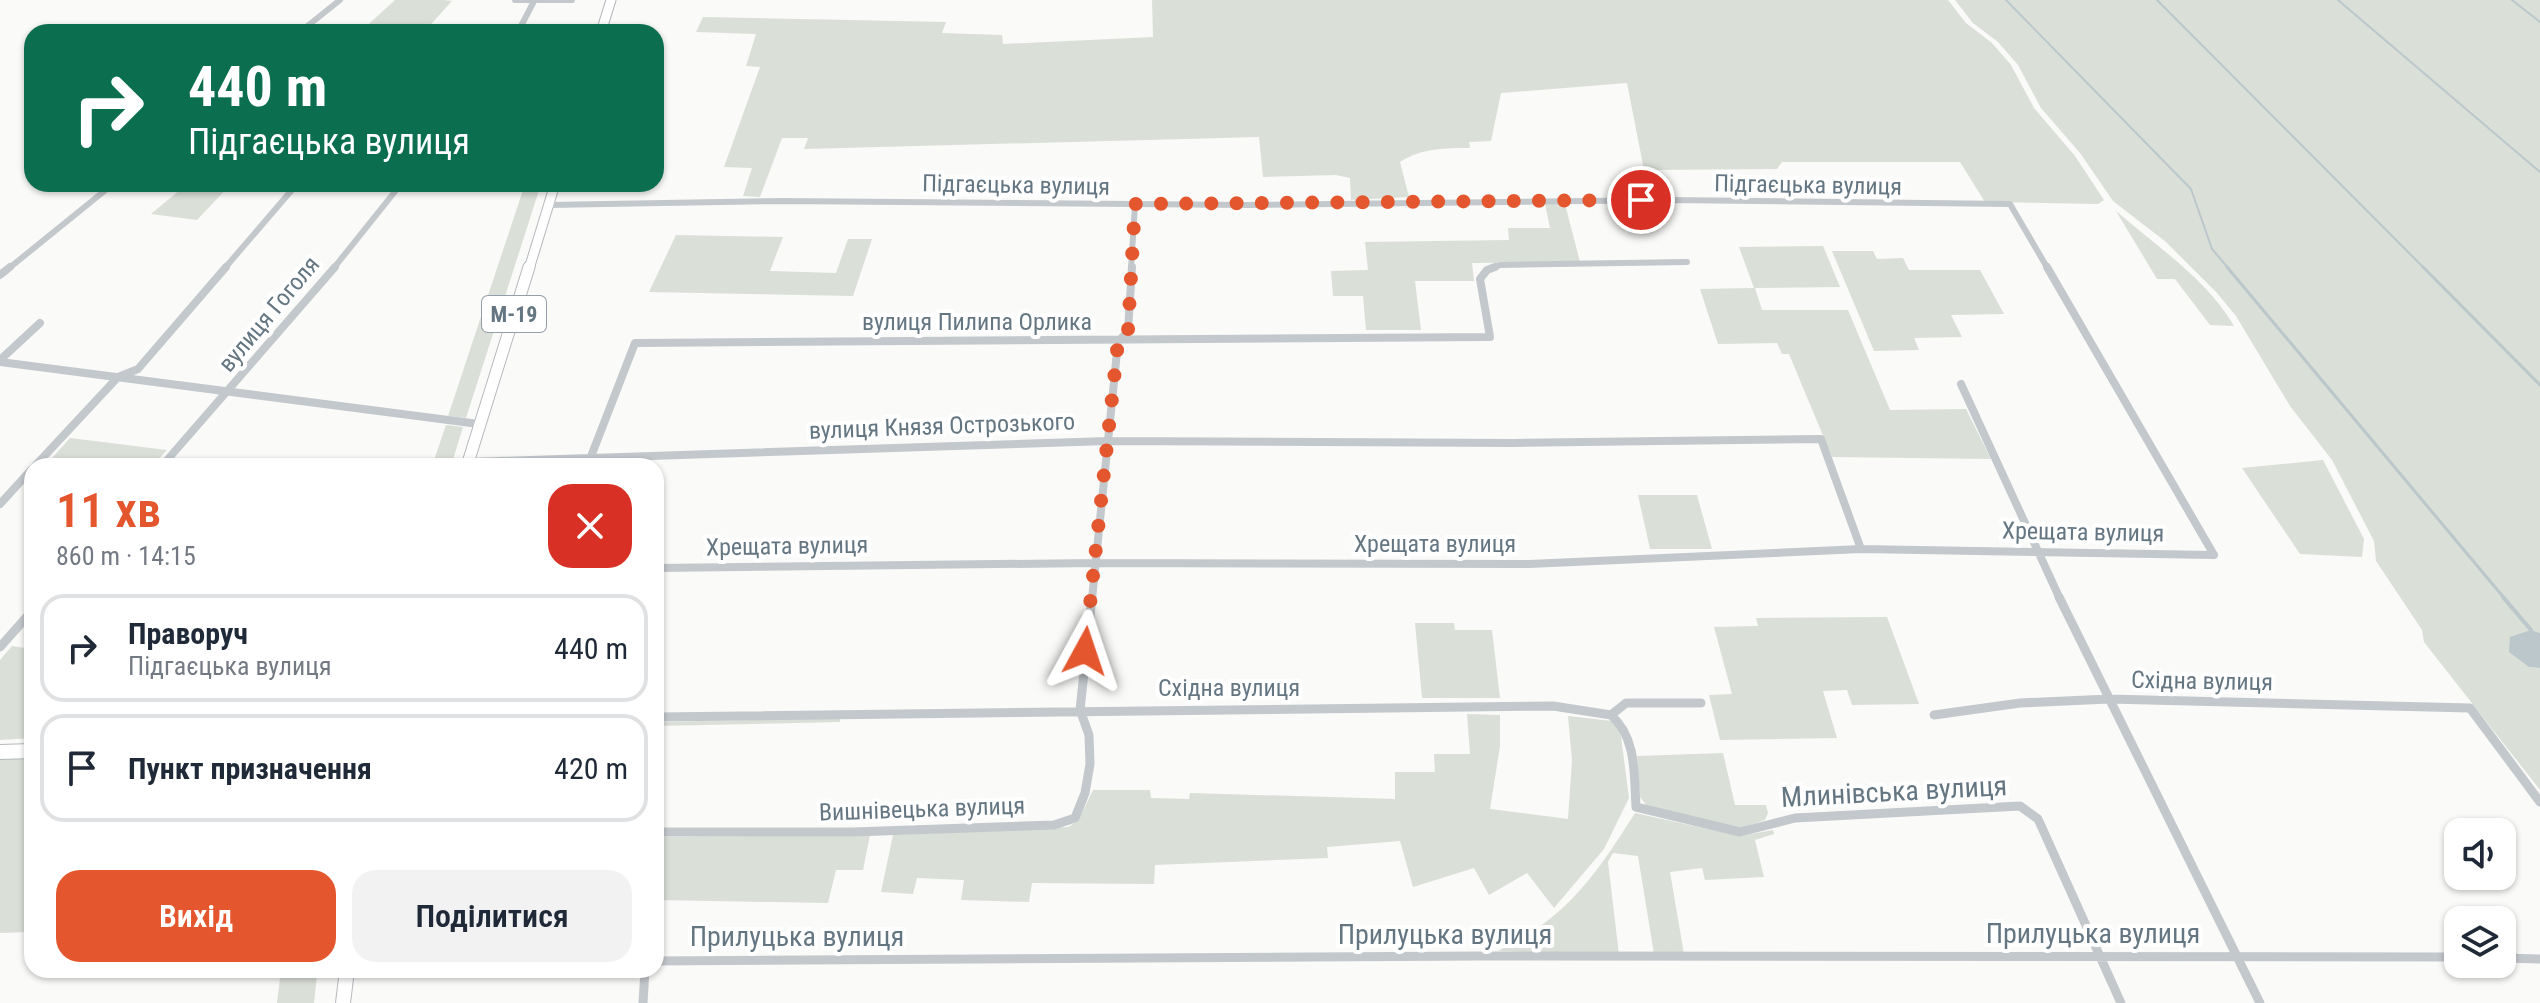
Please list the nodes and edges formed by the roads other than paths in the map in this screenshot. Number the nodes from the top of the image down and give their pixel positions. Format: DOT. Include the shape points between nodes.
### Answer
graph roads {
  1 [pos="340,0"];
  2 [pos="515,0"];
  3 [pos="572,0"];
  4 [pos="611,0"];
  5 [pos="534,1"];
  6 [pos="310,24"];
  7 [pos="522,24"];
  8 [pos="604,24"];
  9 [pos="103,192"];
  10 [pos="290,192"];
  11 [pos="394,192"];
  12 [pos="552,192"];
  13 [pos="1135,204"];
  14 [pos="548,205"];
  15 [pos="1687,262"];
  16 [pos="0,275"];
  17 [pos="40,323"];
  18 [pos="1118,342"];
  19 [pos="0,361"];
  20 [pos="118,377"];
  21 [pos="1961,384"];
  22 [pos="228,393"];
  23 [pos="479,424"];
  24 [pos="1107,441"];
  25 [pos="43,458"];
  26 [pos="169,458"];
  27 [pos="470,458"];
  28 [pos="590,458"];
  29 [pos="619,458"];
  30 [pos="24,479"];
  31 [pos="0,504"];
  32 [pos="1861,549"];
  33 [pos="2037,551"];
  34 [pos="2214,555"];
  35 [pos="1093,563"];
  36 [pos="664,568"];
  37 [pos="24,620"];
  38 [pos="0,647"];
  39 [pos="2109,699"];
  40 [pos="1701,703"];
  41 [pos="1080,710"];
  42 [pos="1611,715"];
  43 [pos="1934,715"];
  44 [pos="664,717"];
  45 [pos="24,751"];
  46 [pos="0,752"];
  47 [pos="2540,802"];
  48 [pos="664,832"];
  49 [pos="2234,956"];
  50 [pos="2444,957"];
  51 [pos="2516,958"];
  52 [pos="2101,959"];
  53 [pos="2540,959"];
  54 [pos="664,961"];
  55 [pos="346,978"];
  56 [pos="645,978"];
  57 [pos="343,1003"];
  58 [pos="643,1003"];
  59 [pos="2121,1003"];
  60 [pos="2260,1003"];
  1 -- 6 [label="street"];
  2 -- 5 [label="street"];
  3 -- 5 [label="street"];
  4 -- 8 [label="main road"];
  5 -- 7 [label="street"];
  9 -- 16 [label="street"];
  10 -- 20 [label="street" via="138,369"];
  11 -- 22 [label="street, вулиця Гоголя"];
  12 -- 14 [label="main road, М-19"];
  13 -- 14 [label="street, Підгаєцька вулиця"];
  13 -- 18 [label="street" via="1128,331"];
  13 -- 34 [label="street, Підгаєцька вулиця" via="2010,204"];
  14 -- 23 [label="main road, М-19"];
  15 -- 18 [label="street, вулиця Пилипа Орлика" via="1500,265 1480,279 1490,337"];
  17 -- 19 [label="street"];
  18 -- 24 [label="street"];
  18 -- 28 [label="street, вулиця Пилипа Орлика" via="635,343"];
  19 -- 20 [label="street"];
  20 -- 22 [label="street"];
  20 -- 25 [label="street"];
  21 -- 33 [label="street, Прилуцька вулиця"];
  22 -- 23 [label="street"];
  22 -- 26 [label="street, вулиця Гоголя"];
  23 -- 27 [label="main road, М-19"];
  24 -- 29 [label="street, вулиця Князя Острозького"];
  24 -- 32 [label="street, вулиця Князя Острозького" via="1821,439"];
  24 -- 35 [label="street"];
  30 -- 31 [label="street"];
  32 -- 33 [label="street, Хрещата вулиця"];
  32 -- 35 [label="street, Хрещата вулиця" via="1529,564"];
  33 -- 34 [label="street, Хрещата вулиця"];
  33 -- 39 [label="street, Прилуцька вулиця"];
  35 -- 36 [label="street, Хрещата вулиця"];
  35 -- 41 [label="street"];
  37 -- 38 [label="street"];
  39 -- 43 [label="street, Східна вулиця" via="2020,703"];
  39 -- 47 [label="street, Східна вулиця" via="2470,708"];
  39 -- 49 [label="street, Прилуцька вулиця"];
  40 -- 42 [label="street, Східна вулиця" via="1626,703"];
  41 -- 42 [label="street, Східна вулиця" via="1553,706"];
  41 -- 44 [label="street, Східна вулиця"];
  41 -- 48 [label="street, Вишнівецька вулиця" via="1090,770 1079,810 1067,823 853,832"];
  42 -- 52 [label="street, Млинівська вулиця" via="1620,720 1628,737 1636,807 1740,832 1795,818 2020,806 2038,819"];
  45 -- 46 [label="main road"];
  49 -- 50 [label="street, Прилуцька вулиця"];
  49 -- 52 [label="street, Прилуцька вулиця"];
  49 -- 60 [label="street, Прилуцька вулиця"];
  51 -- 53 [label="street"];
  52 -- 54 [label="street, Прилуцька вулиця"];
  52 -- 59 [label="street, Млинівська вулиця"];
  55 -- 57 [label="main road"];
  56 -- 58 [label="street"];
}
